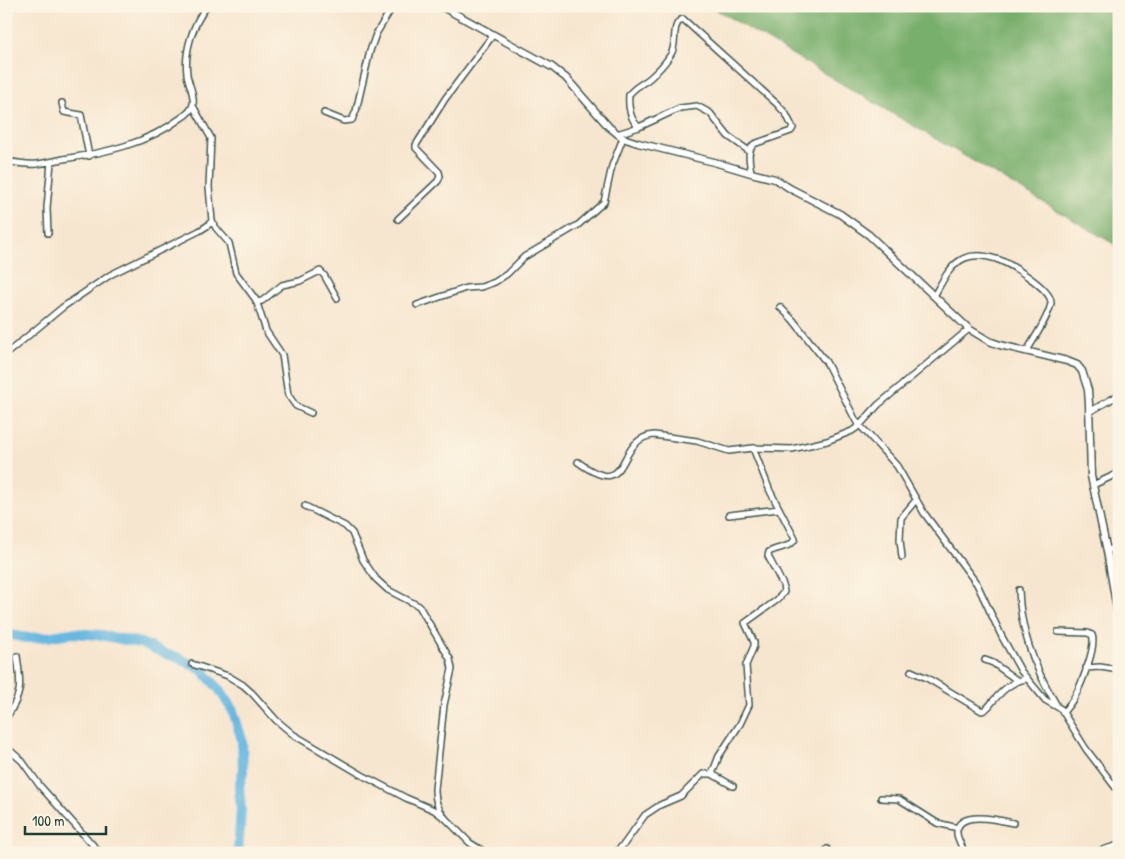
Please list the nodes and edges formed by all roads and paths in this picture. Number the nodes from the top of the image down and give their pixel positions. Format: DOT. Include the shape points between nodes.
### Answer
graph roads {
  1 [pos="208,6"];
  2 [pos="393,6"];
  3 [pos="441,6"];
  4 [pos="493,35"];
  5 [pos="62,103"];
  6 [pos="193,106"];
  7 [pos="324,113"];
  8 [pos="639,127"];
  9 [pos="620,136"];
  10 [pos="749,151"];
  11 [pos="89,156"];
  12 [pos="6,161"];
  13 [pos="51,162"];
  14 [pos="751,173"];
  15 [pos="398,219"];
  16 [pos="212,220"];
  17 [pos="48,233"];
  18 [pos="934,296"];
  19 [pos="337,298"];
  20 [pos="256,302"];
  21 [pos="417,304"];
  22 [pos="780,307"];
  23 [pos="970,329"];
  24 [pos="1027,351"];
  25 [pos="6,354"];
  26 [pos="1119,395"];
  27 [pos="1089,412"];
  28 [pos="311,413"];
  29 [pos="859,426"];
  30 [pos="753,448"];
  31 [pos="578,462"];
  32 [pos="1119,473"];
  33 [pos="1093,485"];
  34 [pos="916,500"];
  35 [pos="305,506"];
  36 [pos="779,509"];
  37 [pos="729,515"];
  38 [pos="1119,545"];
  39 [pos="1107,551"];
  40 [pos="902,557"];
  41 [pos="1019,590"];
  42 [pos="1116,598"];
  43 [pos="1119,621"];
  44 [pos="1058,632"];
  45 [pos="17,656"];
  46 [pos="984,660"];
  47 [pos="192,664"];
  48 [pos="1086,668"];
  49 [pos="1119,670"];
  50 [pos="911,671"];
  51 [pos="1026,679"];
  52 [pos="1018,681"];
  53 [pos="1056,705"];
  54 [pos="1063,713"];
  55 [pos="6,718"];
  56 [pos="6,748"];
  57 [pos="712,774"];
  58 [pos="733,786"];
  59 [pos="1119,792"];
  60 [pos="881,798"];
  61 [pos="446,819"];
  62 [pos="1013,822"];
  63 [pos="958,828"];
  64 [pos="1119,845"];
  65 [pos="100,853"];
  66 [pos="486,853"];
  67 [pos="615,853"];
  68 [pos="965,853"];
  69 [pos="1092,853"];
  1 -- 6 [label="street" via="200,15 188,48 186,74"];
  2 -- 7 [label="street" via="376,34 352,120 344,121"];
  3 -- 4 [label="street"];
  4 -- 9 [label="street" via="566,78"];
  4 -- 15 [label="street" via="445,98 416,145 439,172 438,181"];
  5 -- 11 [label="street" via="64,112 81,115"];
  6 -- 11 [label="street" via="155,134"];
  6 -- 16 [label="street" via="211,138 209,187"];
  8 -- 9 [label="street"];
  8 -- 10 [label="street" via="680,108 698,106 710,113 728,136"];
  8 -- 10 [label="street" via="631,116 630,95 669,57 675,44 676,27 683,19 777,104 791,122 791,131 754,144"];
  9 -- 14 [label="street" via="638,144"];
  9 -- 21 [label="street" via="604,202 578,225 524,257 495,282"];
  10 -- 14 [label="street"];
  11 -- 13 [label="street"];
  12 -- 13 [label="street"];
  13 -- 17 [label="street"];
  14 -- 18 [label="street" via="775,179 852,222"];
  16 -- 20 [label="street" via="229,243 236,273"];
  16 -- 25 [label="street" via="199,231 110,275 63,307"];
  18 -- 23 [label="street"];
  18 -- 24 [label="street" via="953,267 963,259 985,256 1006,263 1046,291 1050,298 1048,312"];
  19 -- 20 [label="street" via="320,271 282,285"];
  20 -- 28 [label="street" via="266,331 282,355 288,395 296,406"];
  22 -- 29 [label="street" via="826,362"];
  23 -- 24 [label="street" via="990,341"];
  23 -- 29 [label="street" via="878,405"];
  24 -- 27 [label="street" via="1077,365 1085,381"];
  26 -- 27 [label="street"];
  27 -- 33 [label="street"];
  29 -- 30 [label="street" via="838,437 806,446"];
  29 -- 34 [label="street" via="897,466"];
  30 -- 31 [label="street" via="729,451 697,441 654,435 641,439 620,468 608,477 598,475"];
  30 -- 36 [label="street"];
  32 -- 33 [label="street"];
  33 -- 39 [label="street"];
  34 -- 40 [label="street" via="901,518"];
  34 -- 51 [label="street" via="978,584 1002,638"];
  35 -- 61 [label="street" via="352,533 363,560 376,579 388,590 419,606 450,659 452,669 444,705 435,789 435,801"];
  36 -- 37 [label="street"];
  36 -- 57 [label="street" via="795,539 793,543 768,554 784,592 745,622 754,642 746,665 748,705"];
  38 -- 39 [label="street"];
  39 -- 42 [label="street"];
  41 -- 53 [label="street" via="1021,623 1039,673"];
  42 -- 43 [label="street"];
  44 -- 48 [label="street" via="1092,635 1094,639"];
  45 -- 55 [label="street" via="20,692"];
  46 -- 52 [label="street"];
  47 -- 61 [label="street" via="228,676 243,685 294,735"];
  48 -- 49 [label="street"];
  48 -- 54 [label="street" via="1075,696"];
  50 -- 52 [label="street" via="982,711"];
  51 -- 52 [label="street"];
  51 -- 53 [label="street" via="1045,700"];
  53 -- 54 [label="street"];
  54 -- 59 [label="street"];
  56 -- 65 [label="street" via="22,761"];
  57 -- 58 [label="street"];
  57 -- 67 [label="street" via="703,774 681,796 653,809"];
  60 -- 63 [label="street" via="900,799 937,822"];
  61 -- 66 [label="street"];
  62 -- 63 [label="street" via="981,818 964,821"];
  63 -- 68 [label="street" via="958,838"];
  64 -- 69 [label="street"];
}
